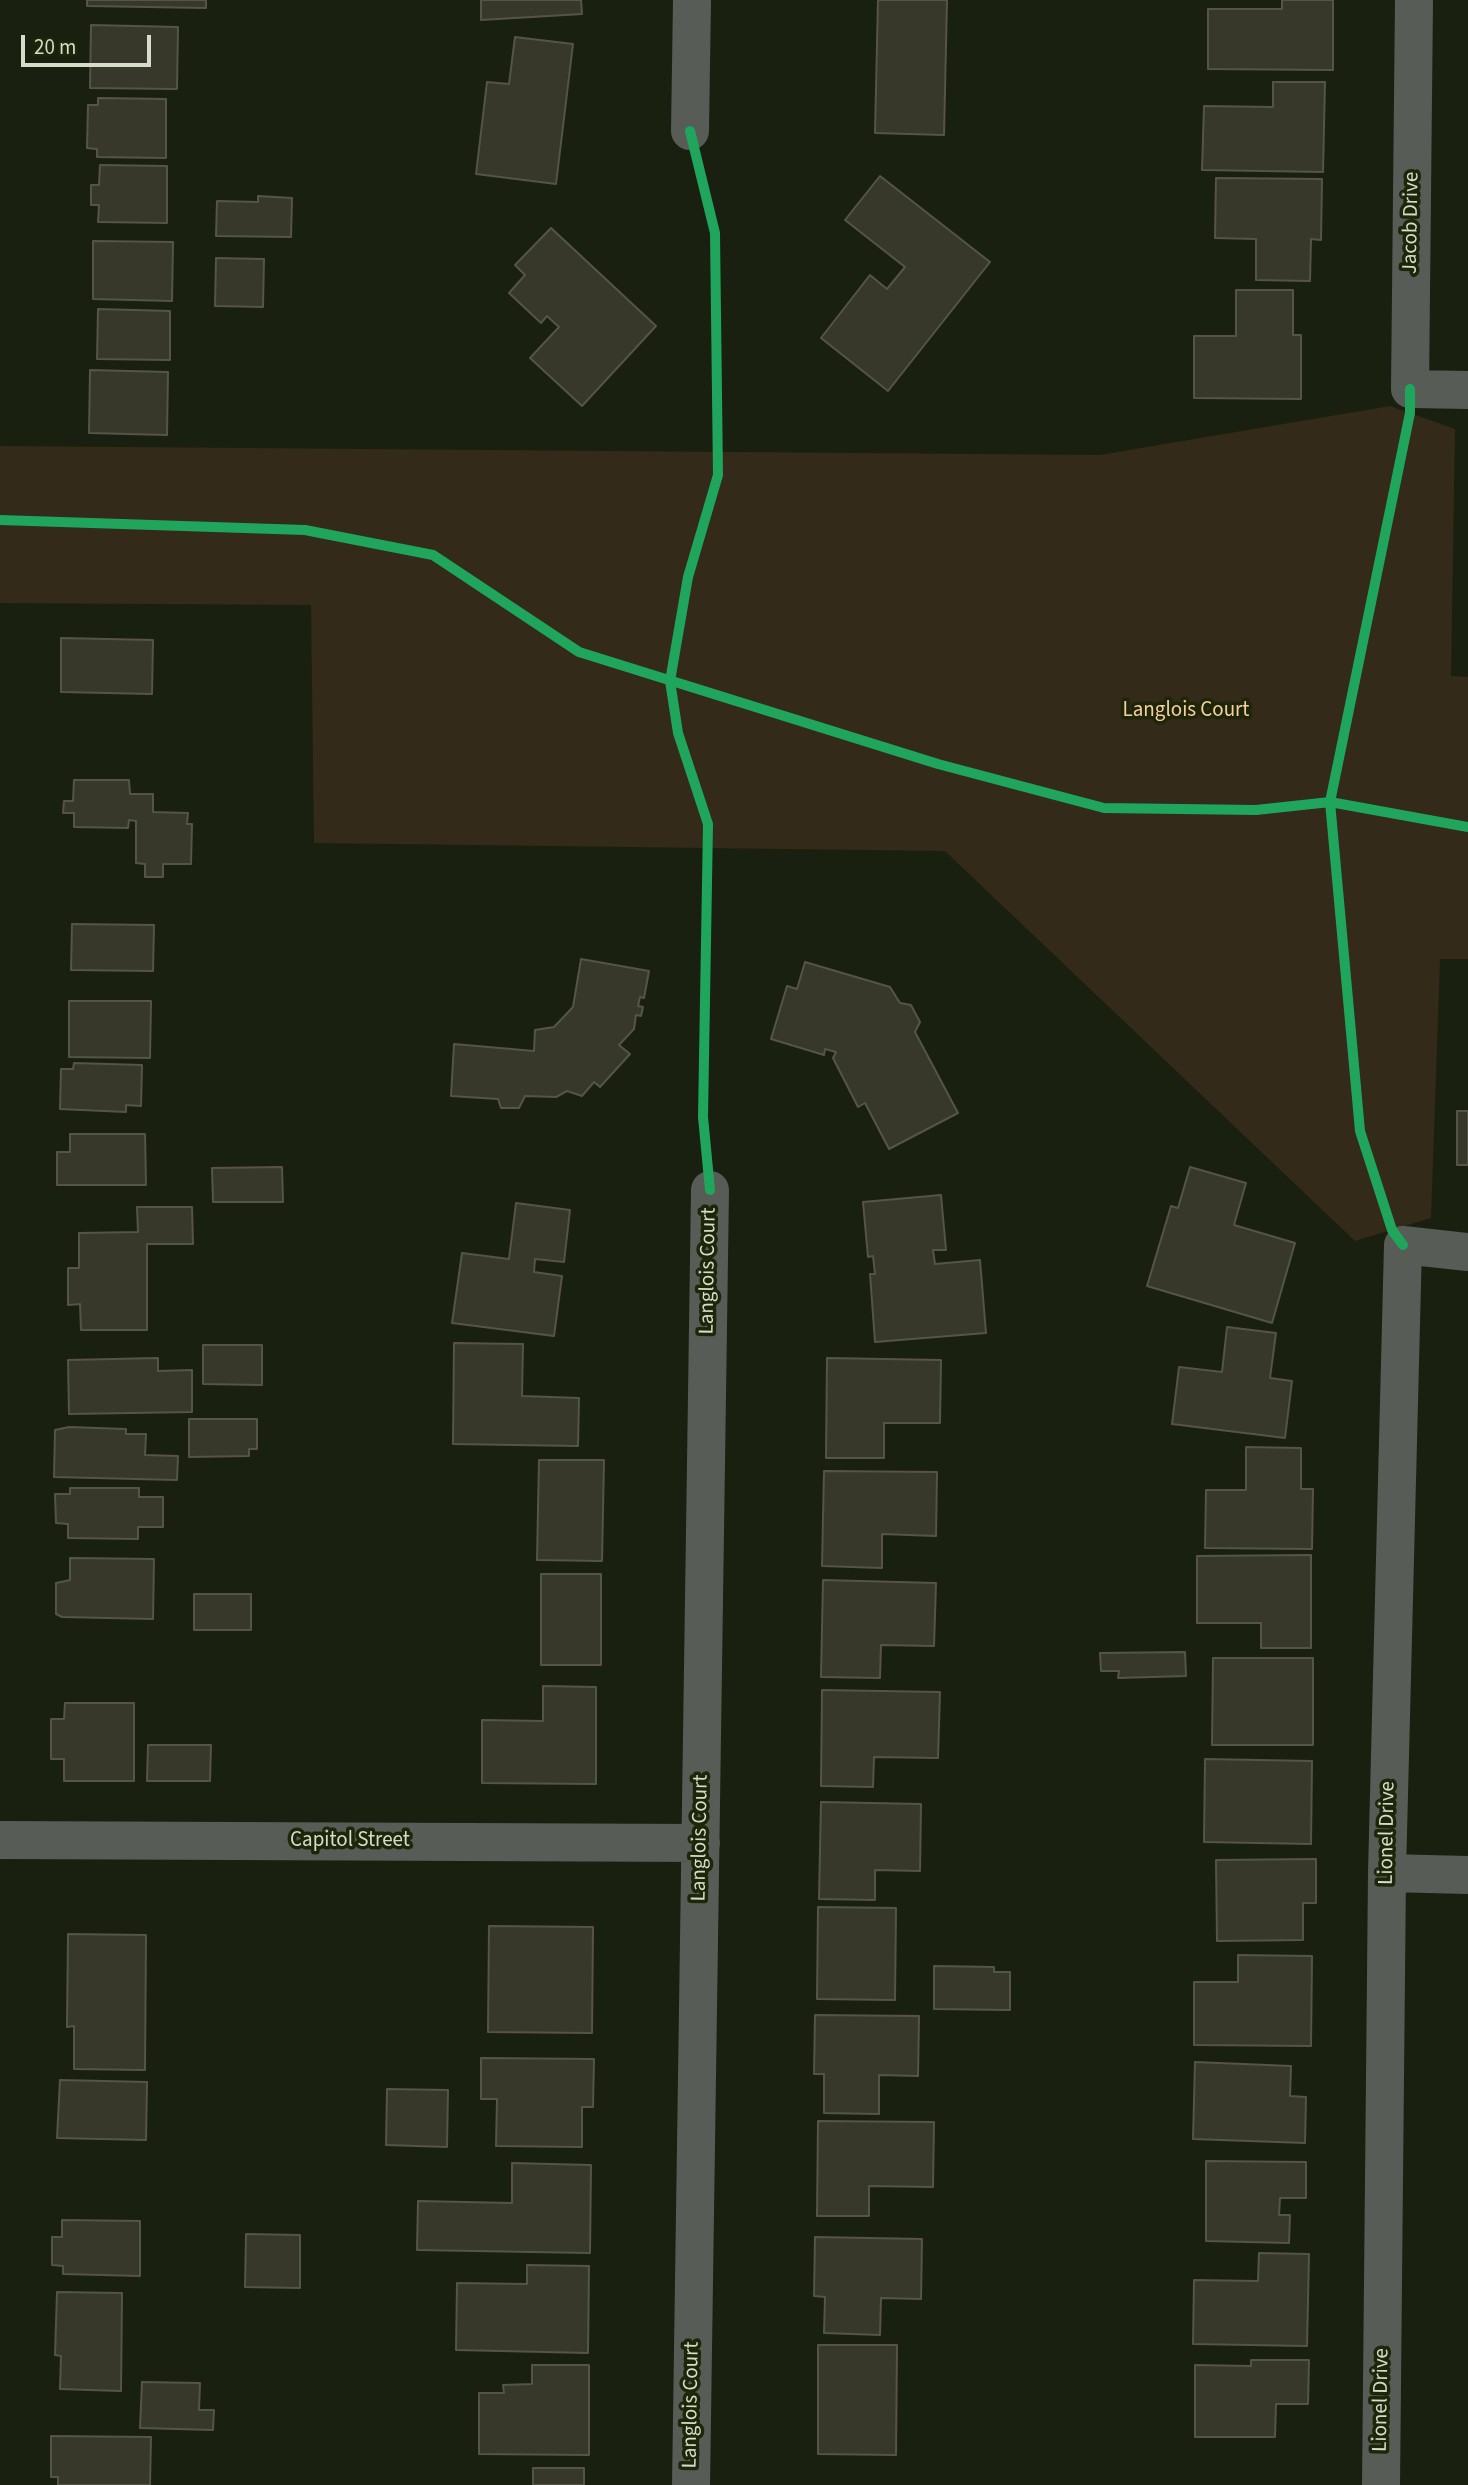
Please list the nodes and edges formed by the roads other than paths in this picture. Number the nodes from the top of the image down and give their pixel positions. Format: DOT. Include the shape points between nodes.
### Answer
graph roads {
  1 [pos="692,0"];
  2 [pos="1414,0"];
  3 [pos="690,131"];
  4 [pos="1468,390"];
  5 [pos="710,1190"];
  6 [pos="1468,1252"];
  7 [pos="0,1840"];
  8 [pos="701,1843"];
  9 [pos="1387,1873"];
  10 [pos="1468,1875"];
  11 [pos="691,2485"];
  12 [pos="1381,2485"];
  1 -- 3 [label="street"];
  2 -- 4 [label="street, Jacob Drive" via="1410,389"];
  5 -- 8 [label="street, Langlois Court"];
  6 -- 9 [label="street, Lionel Drive" via="1403,1245"];
  7 -- 8 [label="street, Capitol Street"];
  8 -- 11 [label="street, Langlois Court"];
  9 -- 10 [label="street"];
  9 -- 12 [label="street, Lionel Drive"];
}
